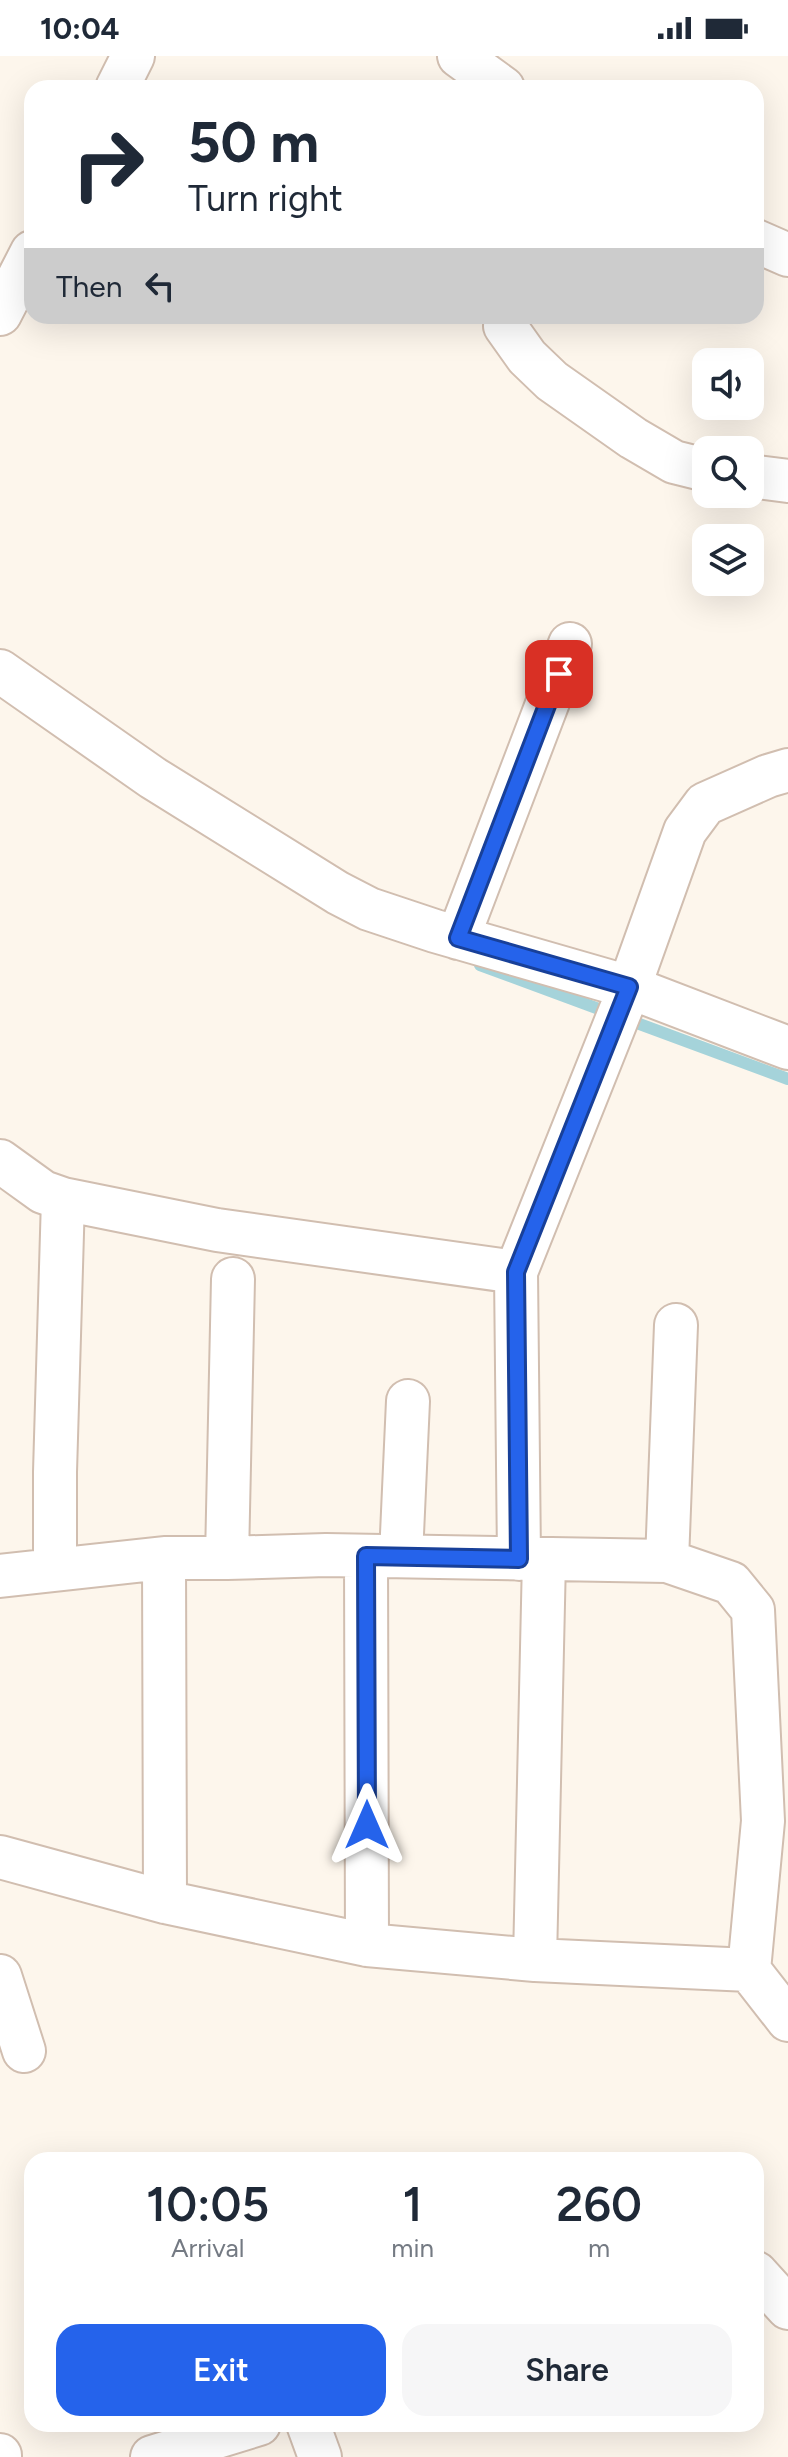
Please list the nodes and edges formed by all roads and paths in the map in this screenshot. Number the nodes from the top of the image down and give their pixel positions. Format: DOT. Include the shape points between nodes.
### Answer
graph roads {
  1 [pos="133,56"];
  2 [pos="459,56"];
  3 [pos="121,80"];
  4 [pos="492,80"];
  5 [pos="764,244"];
  6 [pos="788,255"];
  7 [pos="18,259"];
  8 [pos="0,314"];
  9 [pos="505,326"];
  10 [pos="692,466"];
  11 [pos="764,478"];
  12 [pos="788,481"];
  13 [pos="570,644"];
  14 [pos="0,671"];
  15 [pos="788,770"];
  16 [pos="458,938"];
  17 [pos="627,993"];
  18 [pos="783,1033"];
  19 [pos="0,1161"];
  20 [pos="63,1199"];
  21 [pos="516,1272"];
  22 [pos="233,1279"];
  23 [pos="676,1325"];
  24 [pos="408,1401"];
  25 [pos="384,1556"];
  26 [pos="164,1558"];
  27 [pos="227,1558"];
  28 [pos="532,1559"];
  29 [pos="667,1561"];
  30 [pos="55,1569"];
  31 [pos="0,1576"];
  32 [pos="770,1615"];
  33 [pos="775,1816"];
  34 [pos="0,1857"];
  35 [pos="165,1902"];
  36 [pos="367,1945"];
  37 [pos="535,1960"];
  38 [pos="749,1970"];
  39 [pos="0,1976"];
  40 [pos="788,2020"];
  41 [pos="24,2051"];
  42 [pos="764,2282"];
  43 [pos="788,2308"];
  44 [pos="233,2432"];
  45 [pos="311,2432"];
  46 [pos="152,2457"];
  47 [pos="320,2457"];
  1 -- 3 [label="street"];
  2 -- 4 [label="street"];
  5 -- 6 [label="street"];
  7 -- 8 [label="street"];
  9 -- 10 [label="street" via="552,381 633,438"];
  11 -- 12 [label="street"];
  13 -- 16 [label="street"];
  14 -- 16 [label="street" via="153,778 338,893 369,909"];
  15 -- 17 [label="street" via="705,804 685,831"];
  16 -- 17 [label="street"];
  17 -- 18 [label="street"];
  17 -- 21 [label="street"];
  19 -- 20 [label="street" via="43,1192"];
  20 -- 21 [label="street" via="217,1230"];
  20 -- 30 [label="street"];
  21 -- 28 [label="street"];
  22 -- 27 [label="street"];
  23 -- 29 [label="street"];
  24 -- 25 [label="street"];
  25 -- 27 [label="street"];
  25 -- 28 [label="street"];
  25 -- 36 [label="street"];
  26 -- 27 [label="street"];
  26 -- 30 [label="street"];
  26 -- 35 [label="street"];
  28 -- 29 [label="street"];
  28 -- 37 [label="street"];
  29 -- 32 [label="street" via="731,1583"];
  30 -- 31 [label="street"];
  32 -- 33 [label="street"];
  33 -- 38 [label="street"];
  34 -- 35 [label="street"];
  35 -- 36 [label="street"];
  36 -- 37 [label="street"];
  37 -- 38 [label="street"];
  38 -- 40 [label="street"];
  39 -- 41 [label="street"];
  42 -- 43 [label="street"];
  44 -- 46 [label="street"];
  45 -- 47 [label="street"];
}
